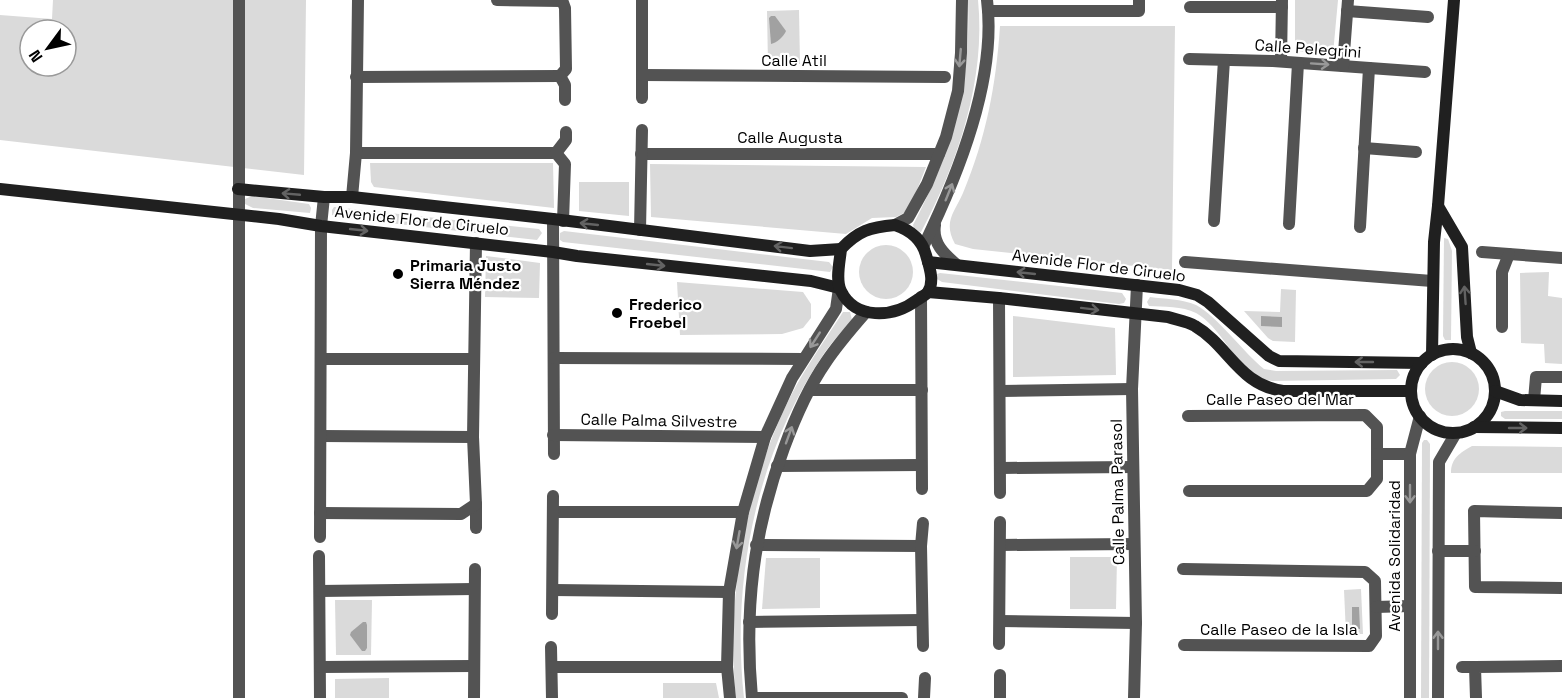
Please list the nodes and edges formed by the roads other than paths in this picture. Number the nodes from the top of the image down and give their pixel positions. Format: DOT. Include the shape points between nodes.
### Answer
graph roads {
  1 [pos="239,0"];
  2 [pos="358,0"];
  3 [pos="497,0"];
  4 [pos="561,0"];
  5 [pos="642,0"];
  6 [pos="962,0"];
  7 [pos="1139,0"];
  8 [pos="1454,0"];
  9 [pos="1282,4"];
  10 [pos="988,5"];
  11 [pos="1348,6"];
  12 [pos="1190,7"];
  13 [pos="1428,17"];
  14 [pos="1189,59"];
  15 [pos="1224,60"];
  16 [pos="1281,62"];
  17 [pos="1298,63"];
  18 [pos="1343,66"];
  19 [pos="1369,68"];
  20 [pos="1425,72"];
  21 [pos="642,75"];
  22 [pos="560,76"];
  23 [pos="356,77"];
  24 [pos="945,77"];
  25 [pos="642,98"];
  26 [pos="565,100"];
  27 [pos="642,130"];
  28 [pos="566,132"];
  29 [pos="1364,148"];
  30 [pos="1416,152"];
  31 [pos="356,153"];
  32 [pos="556,153"];
  33 [pos="641,154"];
  34 [pos="939,154"];
  35 [pos="0,189"];
  36 [pos="238,189"];
  37 [pos="324,197"];
  38 [pos="352,197"];
  39 [pos="1438,206"];
  40 [pos="238,216"];
  41 [pos="936,219"];
  42 [pos="558,220"];
  43 [pos="1214,221"];
  44 [pos="1289,224"];
  45 [pos="895,225"];
  46 [pos="321,226"];
  47 [pos="1360,227"];
  48 [pos="640,230"];
  49 [pos="476,243"];
  50 [pos="924,245"];
  51 [pos="841,249"];
  52 [pos="553,252"];
  53 [pos="1482,252"];
  54 [pos="1509,254"];
  55 [pos="1562,258"];
  56 [pos="928,262"];
  57 [pos="1185,262"];
  58 [pos="957,265"];
  59 [pos="1432,281"];
  60 [pos="1137,285"];
  61 [pos="839,288"];
  62 [pos="925,295"];
  63 [pos="999,298"];
  64 [pos="866,312"];
  65 [pos="1137,315"];
  66 [pos="1502,327"];
  67 [pos="1471,353"];
  68 [pos="554,358"];
  69 [pos="322,359"];
  70 [pos="473,359"];
  71 [pos="803,359"];
  72 [pos="1427,359"];
  73 [pos="1562,377"];
  74 [pos="1132,389"];
  75 [pos="810,390"];
  76 [pos="922,390"];
  77 [pos="1001,391"];
  78 [pos="1411,391"];
  79 [pos="1495,391"];
  80 [pos="1534,400"];
  81 [pos="1562,401"];
  82 [pos="1188,416"];
  83 [pos="1420,416"];
  84 [pos="1474,427"];
  85 [pos="1562,428"];
  86 [pos="1456,433"];
  87 [pos="553,435"];
  88 [pos="321,436"];
  89 [pos="473,437"];
  90 [pos="765,437"];
  91 [pos="554,454"];
  92 [pos="1377,454"];
  93 [pos="1410,454"];
  94 [pos="921,465"];
  95 [pos="777,466"];
  96 [pos="1133,467"];
  97 [pos="1001,468"];
  98 [pos="921,489"];
  99 [pos="1189,491"];
  100 [pos="1000,493"];
  101 [pos="553,496"];
  102 [pos="476,504"];
  103 [pos="554,512"];
  104 [pos="320,513"];
  105 [pos="743,513"];
  106 [pos="1562,513"];
  107 [pos="1000,522"];
  108 [pos="923,523"];
  109 [pos="476,528"];
  110 [pos="320,537"];
  111 [pos="1134,544"];
  112 [pos="756,545"];
  113 [pos="1000,545"];
  114 [pos="921,546"];
  115 [pos="1438,551"];
  116 [pos="1475,551"];
  117 [pos="320,556"];
  118 [pos="475,569"];
  119 [pos="1183,569"];
  120 [pos="1562,588"];
  121 [pos="474,590"];
  122 [pos="553,590"];
  123 [pos="320,591"];
  124 [pos="729,592"];
  125 [pos="1410,606"];
  126 [pos="1376,607"];
  127 [pos="552,614"];
  128 [pos="922,620"];
  129 [pos="1000,621"];
  130 [pos="749,622"];
  131 [pos="1136,623"];
  132 [pos="999,644"];
  133 [pos="1185,645"];
  134 [pos="923,646"];
  135 [pos="551,647"];
  136 [pos="474,666"];
  137 [pos="1562,666"];
  138 [pos="320,667"];
  139 [pos="552,667"];
  140 [pos="727,667"];
  141 [pos="1462,667"];
  142 [pos="1475,667"];
  143 [pos="1000,675"];
  144 [pos="925,678"];
  145 [pos="239,698"];
  146 [pos="320,698"];
  147 [pos="474,698"];
  148 [pos="552,698"];
  149 [pos="730,698"];
  150 [pos="752,698"];
  151 [pos="902,698"];
  152 [pos="924,698"];
  153 [pos="1000,698"];
  154 [pos="1134,698"];
  155 [pos="1410,698"];
  156 [pos="1438,698"];
  157 [pos="1476,698"];
  1 -- 36 [label="street"];
  2 -- 23 [label="street"];
  3 -- 4 [label="street"];
  4 -- 22 [label="street" via="565,8 566,69"];
  5 -- 21 [label="street"];
  6 -- 34 [label="street, one-way" via="958,91"];
  7 -- 10 [label="street" via="1139,11 1001,11"];
  8 -- 39 [label="main road"];
  9 -- 12 [label="street"];
  9 -- 16 [label="street"];
  41 -- 10 [label="street, one-way" via="973,120 986,52"];
  11 -- 13 [label="street"];
  11 -- 18 [label="street"];
  14 -- 15 [label="street, Calle Pelegrini"];
  15 -- 16 [label="street, Calle Pelegrini"];
  15 -- 43 [label="street"];
  16 -- 17 [label="street, Calle Pelegrini"];
  17 -- 18 [label="street, Calle Pelegrini, one-way"];
  17 -- 44 [label="street"];
  18 -- 19 [label="street, Calle Pelegrini"];
  19 -- 20 [label="street, Calle Pelegrini"];
  19 -- 29 [label="street"];
  21 -- 24 [label="street, Calle Atil"];
  21 -- 25 [label="street"];
  22 -- 23 [label="street"];
  22 -- 26 [label="street" via="565,85"];
  23 -- 31 [label="street"];
  27 -- 33 [label="street"];
  28 -- 32 [label="street" via="566,140"];
  29 -- 30 [label="street"];
  29 -- 47 [label="street"];
  31 -- 32 [label="street"];
  31 -- 38 [label="street"];
  32 -- 42 [label="street" via="564,164"];
  33 -- 34 [label="street, Calle Augusta"];
  33 -- 48 [label="street"];
  34 -- 45 [label="street" via="908,218"];
  35 -- 40 [label="main road, Avenide Flor de Ciruelo"];
  37 -- 36 [label="main road, Avenide Flor de Ciruelo, one-way"];
  36 -- 40 [label="street"];
  37 -- 38 [label="main road, Avenide Flor de Ciruelo"];
  37 -- 46 [label="street"];
  38 -- 42 [label="main road, Avenide Flor de Ciruelo"];
  39 -- 59 [label="main road"];
  67 -- 39 [label="main road, one-way" via="1461,247"];
  40 -- 46 [label="main road, Avenide Flor de Ciruelo"];
  40 -- 145 [label="street"];
  41 -- 50 [label="street"];
  41 -- 58 [label="street" via="933,234 943,253"];
  48 -- 42 [label="main road, Avenide Flor de Ciruelo, one-way"];
  42 -- 52 [label="street"];
  45 -- 50 [label="main road" via="905,228"];
  45 -- 51 [label="main road" via="866,230"];
  46 -- 49 [label="main road, Avenide Flor de Ciruelo, one-way"];
  46 -- 69 [label="street"];
  51 -- 48 [label="main road, Avenide Flor de Ciruelo, one-way" via="810,250"];
  49 -- 52 [label="main road, Avenide Flor de Ciruelo"];
  49 -- 70 [label="street"];
  50 -- 56 [label="main road"];
  51 -- 61 [label="main road"];
  52 -- 61 [label="main road, Avenide Flor de Ciruelo, one-way" via="811,281"];
  52 -- 68 [label="street"];
  53 -- 54 [label="street"];
  54 -- 55 [label="street"];
  54 -- 66 [label="street" via="1502,272"];
  56 -- 58 [label="main road, Avenide Flor de Ciruelo"];
  56 -- 62 [label="main road" via="931,283"];
  57 -- 59 [label="street"];
  60 -- 58 [label="main road, Avenide Flor de Ciruelo, one-way"];
  59 -- 72 [label="main road"];
  60 -- 65 [label="street, Calle Palma Parasol"];
  72 -- 60 [label="main road, Avenide Flor de Ciruelo, one-way" via="1279,361 1197,295"];
  61 -- 64 [label="main road" via="849,304"];
  61 -- 71 [label="street, one-way" via="836,309"];
  62 -- 63 [label="main road"];
  62 -- 64 [label="main road" via="890,313"];
  62 -- 76 [label="street"];
  63 -- 65 [label="main road, one-way"];
  63 -- 77 [label="street"];
  64 -- 75 [label="street" via="825,362"];
  65 -- 74 [label="street, Calle Palma Parasol"];
  65 -- 78 [label="main road" via="1168,317 1195,326 1246,375 1270,389"];
  67 -- 72 [label="main road" via="1452,349"];
  67 -- 79 [label="main road" via="1489,369"];
  68 -- 71 [label="street"];
  68 -- 87 [label="street"];
  69 -- 70 [label="street"];
  69 -- 88 [label="street"];
  70 -- 89 [label="street"];
  71 -- 90 [label="street"];
  72 -- 78 [label="main road" via="1416,371"];
  73 -- 80 [label="street" via="1536,376"];
  74 -- 77 [label="street"];
  74 -- 96 [label="street, Calle Palma Parasol"];
  75 -- 76 [label="street"];
  95 -- 75 [label="street, one-way"];
  76 -- 94 [label="street"];
  77 -- 97 [label="street"];
  78 -- 83 [label="main road"];
  79 -- 80 [label="main road" via="1520,400"];
  79 -- 84 [label="main road" via="1490,412"];
  80 -- 81 [label="main road"];
  82 -- 92 [label="street, Calle Paseo del Mar" via="1365,416 1377,427"];
  83 -- 86 [label="main road" via="1429,425"];
  83 -- 93 [label="street, Avenida Solidaridad"];
  84 -- 85 [label="main road, one-way"];
  84 -- 86 [label="main road"];
  86 -- 115 [label="street" via="1439,462"];
  87 -- 90 [label="street, Calle Palma Silvestre"];
  87 -- 91 [label="street"];
  88 -- 89 [label="street"];
  88 -- 104 [label="street"];
  89 -- 102 [label="street"];
  90 -- 105 [label="street"];
  92 -- 93 [label="street"];
  92 -- 99 [label="street, Calle Paseo del Mar" via="1377,479 1368,491"];
  93 -- 125 [label="street, Avenida Solidaridad, one-way"];
  94 -- 95 [label="street"];
  94 -- 98 [label="street"];
  95 -- 112 [label="street"];
  96 -- 97 [label="street"];
  96 -- 111 [label="street, Calle Palma Parasol"];
  97 -- 100 [label="street"];
  101 -- 103 [label="street"];
  102 -- 104 [label="street" via="461,514"];
  102 -- 109 [label="street"];
  103 -- 105 [label="street"];
  103 -- 122 [label="street"];
  104 -- 110 [label="street"];
  105 -- 124 [label="street, one-way"];
  106 -- 116 [label="street" via="1469,511"];
  107 -- 113 [label="street"];
  108 -- 114 [label="street"];
  111 -- 113 [label="street"];
  111 -- 131 [label="street, Calle Palma Parasol"];
  112 -- 114 [label="street"];
  112 -- 130 [label="street"];
  113 -- 129 [label="street"];
  114 -- 128 [label="street"];
  115 -- 116 [label="street"];
  156 -- 115 [label="street, one-way"];
  116 -- 120 [label="street" via="1471,587"];
  117 -- 123 [label="street"];
  118 -- 121 [label="street"];
  119 -- 126 [label="street, Calle Paseo de la Isla" via="1365,572 1375,581"];
  121 -- 123 [label="street"];
  121 -- 136 [label="street"];
  122 -- 124 [label="street"];
  122 -- 127 [label="street"];
  123 -- 138 [label="street"];
  124 -- 140 [label="street"];
  125 -- 126 [label="street, Calle Paseo de la Isla"];
  125 -- 155 [label="street, Avenida Solidaridad"];
  126 -- 133 [label="street, Calle Paseo de la Isla" via="1376,636 1369,646"];
  128 -- 130 [label="street"];
  128 -- 134 [label="street"];
  129 -- 131 [label="street"];
  129 -- 132 [label="street"];
  130 -- 150 [label="street"];
  131 -- 154 [label="street, Calle Palma Parasol"];
  135 -- 139 [label="street"];
  136 -- 138 [label="street"];
  136 -- 147 [label="street"];
  137 -- 142 [label="street"];
  138 -- 146 [label="street"];
  139 -- 140 [label="street"];
  139 -- 148 [label="street"];
  140 -- 149 [label="street"];
  141 -- 142 [label="street"];
  142 -- 157 [label="street"];
  143 -- 153 [label="street"];
  144 -- 152 [label="street"];
  150 -- 151 [label="street"];
}
